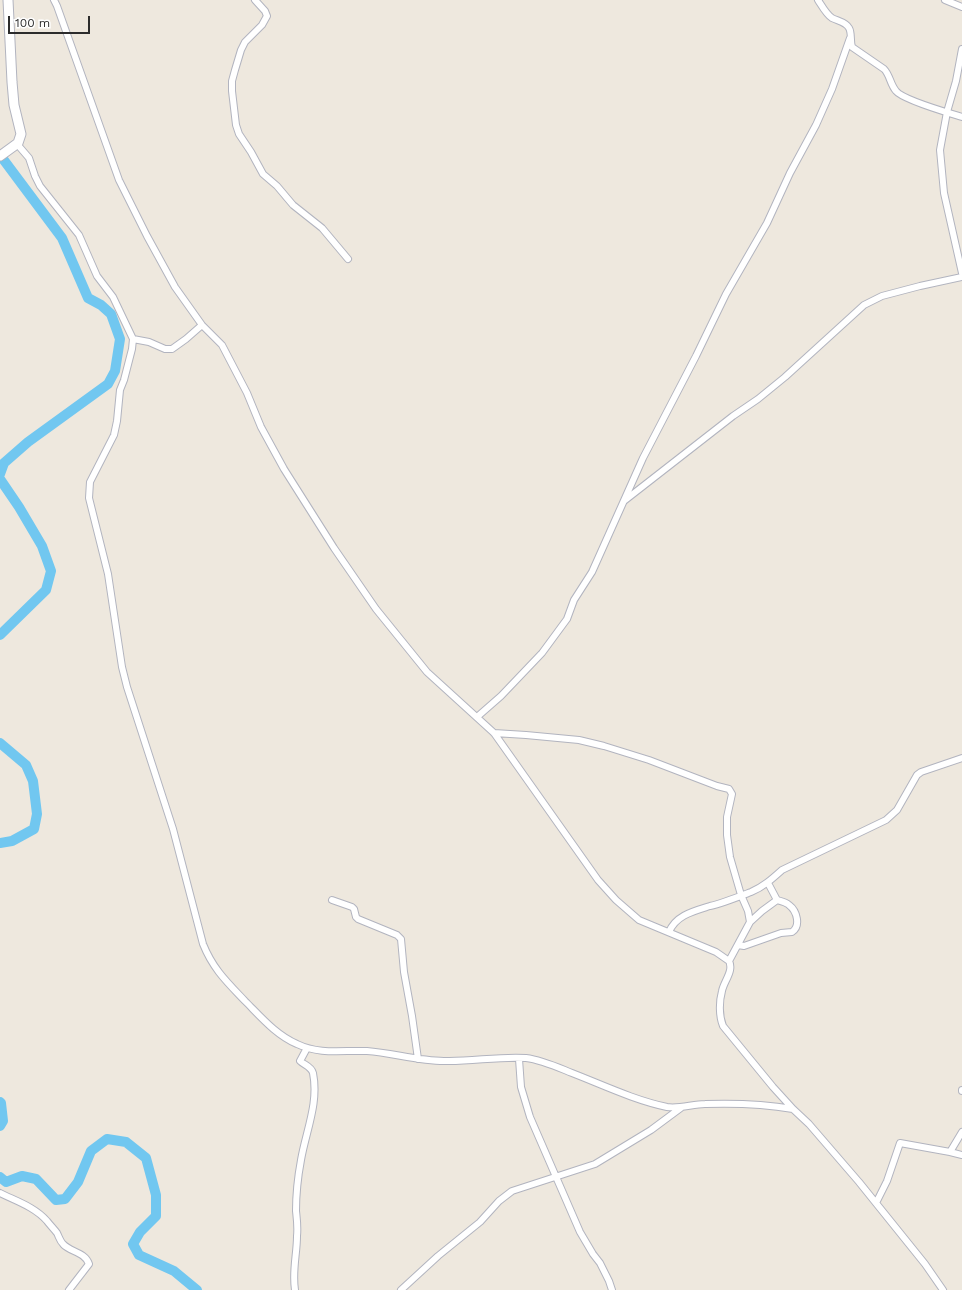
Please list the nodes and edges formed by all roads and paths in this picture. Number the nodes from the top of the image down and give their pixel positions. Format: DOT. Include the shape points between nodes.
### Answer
graph roads {
  1 [pos="8,0"];
  2 [pos="54,0"];
  3 [pos="255,0"];
  4 [pos="818,0"];
  5 [pos="945,0"];
  6 [pos="962,7"];
  7 [pos="850,38"];
  8 [pos="962,49"];
  9 [pos="947,112"];
  10 [pos="962,117"];
  11 [pos="17,144"];
  12 [pos="4,153"];
  13 [pos="348,259"];
  14 [pos="962,273"];
  15 [pos="962,277"];
  16 [pos="202,325"];
  17 [pos="133,339"];
  18 [pos="623,502"];
  19 [pos="477,717"];
  20 [pos="494,733"];
  21 [pos="962,758"];
  22 [pos="768,883"];
  23 [pos="741,895"];
  24 [pos="332,900"];
  25 [pos="777,900"];
  26 [pos="750,922"];
  27 [pos="669,932"];
  28 [pos="738,945"];
  29 [pos="729,961"];
  30 [pos="307,1048"];
  31 [pos="418,1059"];
  32 [pos="519,1059"];
  33 [pos="684,1106"];
  34 [pos="793,1109"];
  35 [pos="962,1132"];
  36 [pos="950,1152"];
  37 [pos="962,1155"];
  38 [pos="556,1176"];
  39 [pos="0,1193"];
  40 [pos="876,1203"];
  41 [pos="69,1290"];
  42 [pos="295,1290"];
  43 [pos="402,1290"];
  44 [pos="612,1290"];
  45 [pos="943,1290"];
  1 -- 11 [label="street" via="14,105 21,134"];
  2 -- 16 [label="street" via="119,180 175,287"];
  3 -- 13 [label="street" via="265,11 266,16 262,25 245,42 235,70 232,86 239,134 263,174 293,205 322,228"];
  4 -- 7 [label="street" via="832,18 848,26"];
  5 -- 6 [label="street"];
  7 -- 9 [label="street" via="852,47 888,73 898,94"];
  7 -- 18 [label="street" via="816,125 767,223 726,294"];
  8 -- 9 [label="street"];
  9 -- 10 [label="street"];
  9 -- 14 [label="street" via="940,150 942,176"];
  11 -- 12 [label="street"];
  11 -- 17 [label="street" via="29,158 40,186 79,235 97,276 113,297"];
  15 -- 18 [label="street" via="882,296 864,304 785,378"];
  16 -- 17 [label="street" via="172,349"];
  16 -- 19 [label="street" via="222,345 284,470 358,583 427,672"];
  17 -- 30 [label="street" via="119,394 118,421 114,435 90,482 89,494 90,509 108,574 126,687 173,829 208,957 224,979 274,1029 283,1037"];
  18 -- 19 [label="street" via="592,572 574,600 561,629 510,687"];
  19 -- 20 [label="street"];
  20 -- 23 [label="street" via="579,740 649,760 728,789 732,794 727,817 727,835 730,857"];
  20 -- 27 [label="street" via="598,880 639,920"];
  21 -- 22 [label="street" via="917,775 897,810 886,820 782,870"];
  22 -- 23 [label="street"];
  22 -- 25 [label="street"];
  23 -- 26 [label="street"];
  23 -- 27 [label="street" via="692,911 676,921"];
  24 -- 31 [label="street" via="352,907 358,919 401,939"];
  25 -- 26 [label="street"];
  25 -- 28 [label="street" via="793,909 798,921 795,930 744,946"];
  26 -- 28 [label="street"];
  27 -- 29 [label="street" via="716,952"];
  28 -- 29 [label="street"];
  29 -- 34 [label="street" via="730,970 721,997 722,1022 772,1087"];
  30 -- 31 [label="street" via="317,1051 383,1053"];
  30 -- 42 [label="street" via="300,1061 312,1072 313,1102 299,1175 293,1276"];
  31 -- 32 [label="street" via="458,1062"];
  32 -- 33 [label="street" via="532,1059 547,1064 650,1103 669,1107"];
  32 -- 38 [label="street" via="524,1100"];
  33 -- 34 [label="street" via="729,1104"];
  33 -- 38 [label="street" via="595,1164"];
  34 -- 40 [label="street" via="809,1124"];
  35 -- 36 [label="street"];
  36 -- 37 [label="street"];
  36 -- 40 [label="street" via="900,1143 887,1181"];
  38 -- 43 [label="street" via="506,1195 480,1222"];
  38 -- 44 [label="street" via="580,1232 600,1263"];
  39 -- 41 [label="street" via="33,1210 46,1220 63,1245 88,1260 89,1264"];
  40 -- 45 [label="street" via="931,1271"];
}
